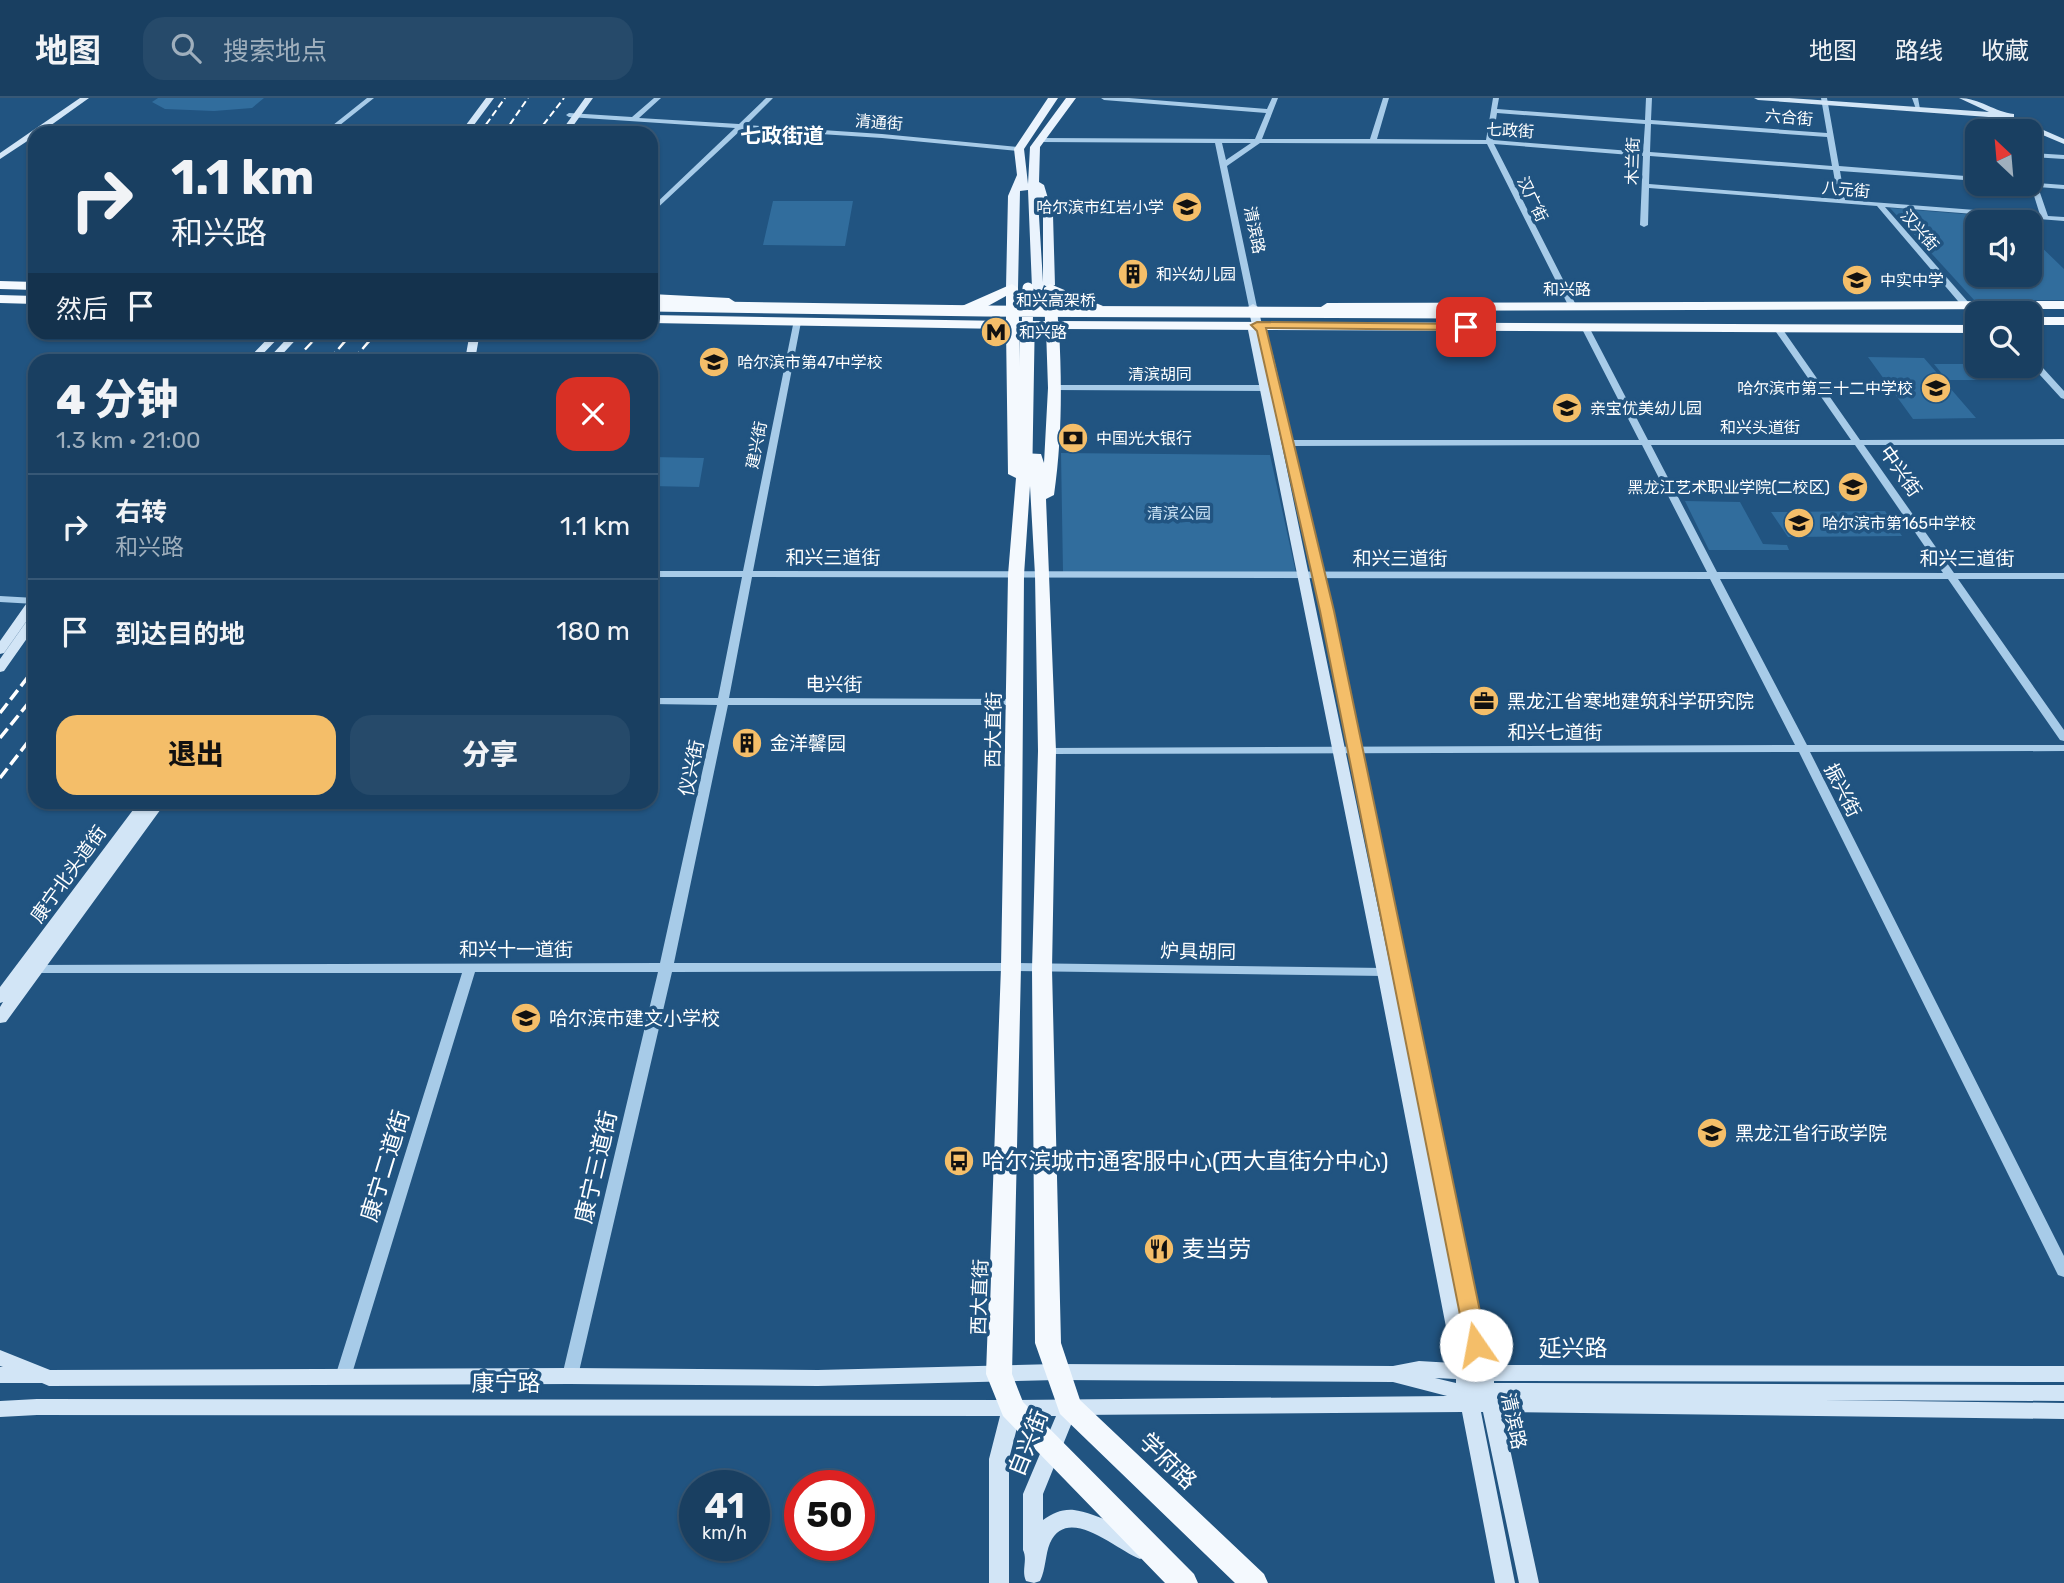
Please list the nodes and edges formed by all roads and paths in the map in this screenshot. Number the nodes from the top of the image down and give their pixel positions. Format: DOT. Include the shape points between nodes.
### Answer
graph roads {
  1 [pos="85,98"];
  2 [pos="371,98"];
  3 [pos="481,98"];
  4 [pos="490,98"];
  5 [pos="582,98"];
  6 [pos="589,98"];
  7 [pos="658,98"];
  8 [pos="770,98"];
  9 [pos="1053,98"];
  10 [pos="1071,98"];
  11 [pos="1104,98"];
  12 [pos="1275,98"];
  13 [pos="1386,98"];
  14 [pos="1496,98"];
  15 [pos="1649,98"];
  16 [pos="1758,98"];
  17 [pos="1791,98"];
  18 [pos="1915,98"];
  19 [pos="1963,98"];
  20 [pos="1968,98"];
  21 [pos="1824,100"];
  22 [pos="1170,101"];
  23 [pos="1983,107"];
  24 [pos="1918,108"];
  25 [pos="1270,111"];
  26 [pos="1494,111"];
  27 [pos="572,115"];
  28 [pos="2007,116"];
  29 [pos="634,119"];
  30 [pos="1648,120"];
  31 [pos="45,126"];
  32 [pos="335,126"];
  33 [pos="461,126"];
  34 [pos="469,126"];
  35 [pos="563,126"];
  36 [pos="567,126"];
  37 [pos="740,127"];
  38 [pos="1830,135"];
  39 [pos="28,138"];
  40 [pos="1040,140"];
  41 [pos="1217,141"];
  42 [pos="2064,141"];
  43 [pos="1257,142"];
  44 [pos="1373,142"];
  45 [pos="1489,142"];
  46 [pos="1019,149"];
  47 [pos="1647,153"];
  48 [pos="2042,156"];
  49 [pos="0,157"];
  50 [pos="2064,157"];
  51 [pos="1223,165"];
  52 [pos="1836,167"];
  53 [pos="1029,173"];
  54 [pos="1965,178"];
  55 [pos="2042,185"];
  56 [pos="1645,186"];
  57 [pos="2064,187"];
  58 [pos="2036,196"];
  59 [pos="1842,202"];
  60 [pos="658,205"];
  61 [pos="1880,206"];
  62 [pos="2045,218"];
  63 [pos="2064,219"];
  64 [pos="1644,225"];
  65 [pos="0,285"];
  66 [pos="28,286"];
  67 [pos="1012,288"];
  68 [pos="1038,288"];
  69 [pos="0,294"];
  70 [pos="28,295"];
  71 [pos="0,299"];
  72 [pos="28,300"];
  73 [pos="658,302"];
  74 [pos="658,303"];
  75 [pos="1965,304"];
  76 [pos="1965,305"];
  77 [pos="968,306"];
  78 [pos="1013,306"];
  79 [pos="1050,306"];
  80 [pos="1097,306"];
  81 [pos="0,307"];
  82 [pos="1253,307"];
  83 [pos="1534,307"];
  84 [pos="1573,307"];
  85 [pos="28,308"];
  86 [pos="2042,308"];
  87 [pos="2064,309"];
  88 [pos="2042,311"];
  89 [pos="658,313"];
  90 [pos="1965,313"];
  91 [pos="1460,316"];
  92 [pos="658,319"];
  93 [pos="1546,319"];
  94 [pos="1864,320"];
  95 [pos="1965,321"];
  96 [pos="2042,321"];
  97 [pos="2064,321"];
  98 [pos="797,322"];
  99 [pos="967,325"];
  100 [pos="1012,325"];
  101 [pos="1050,325"];
  102 [pos="1102,325"];
  103 [pos="1257,325"];
  104 [pos="1442,327"];
  105 [pos="1585,327"];
  106 [pos="1778,329"];
  107 [pos="1957,329"];
  108 [pos="1965,329"];
  109 [pos="2042,329"];
  110 [pos="2064,329"];
  111 [pos="265,340"];
  112 [pos="272,340"];
  113 [pos="281,340"];
  114 [pos="291,340"];
  115 [pos="1051,344"];
  116 [pos="1012,347"];
  117 [pos="252,354"];
  118 [pos="258,354"];
  119 [pos="268,354"];
  120 [pos="278,354"];
  121 [pos="2042,372"];
  122 [pos="1055,388"];
  123 [pos="1266,388"];
  124 [pos="2064,396"];
  125 [pos="1859,442"];
  126 [pos="2064,442"];
  127 [pos="1289,443"];
  128 [pos="1647,443"];
  129 [pos="1030,457"];
  130 [pos="1041,531"];
  131 [pos="1018,534"];
  132 [pos="658,574"];
  133 [pos="746,574"];
  134 [pos="1016,575"];
  135 [pos="1043,575"];
  136 [pos="1311,575"];
  137 [pos="1712,575"];
  138 [pos="1953,576"];
  139 [pos="2064,576"];
  140 [pos="0,599"];
  141 [pos="28,600"];
  142 [pos="28,610"];
  143 [pos="28,628"];
  144 [pos="0,650"];
  145 [pos="0,668"];
  146 [pos="658,701"];
  147 [pos="723,701"];
  148 [pos="1016,702"];
  149 [pos="2064,738"];
  150 [pos="2064,748"];
  151 [pos="1803,749"];
  152 [pos="1347,750"];
  153 [pos="1047,751"];
  154 [pos="141,809"];
  155 [pos="154,809"];
  156 [pos="1011,967"];
  157 [pos="470,968"];
  158 [pos="666,968"];
  159 [pos="29,969"];
  160 [pos="1042,969"];
  161 [pos="1385,972"];
  162 [pos="0,998"];
  163 [pos="0,1018"];
  164 [pos="2064,1271"];
  165 [pos="0,1358"];
  166 [pos="1056,1372"];
  167 [pos="1473,1372"];
  168 [pos="999,1374"];
  169 [pos="1393,1374"];
  170 [pos="2064,1374"];
  171 [pos="0,1375"];
  172 [pos="570,1376"];
  173 [pos="343,1377"];
  174 [pos="49,1378"];
  175 [pos="2064,1393"];
  176 [pos="1467,1398"];
  177 [pos="1490,1398"];
  178 [pos="0,1403"];
  179 [pos="1069,1406"];
  180 [pos="37,1407"];
  181 [pos="1012,1408"];
  182 [pos="0,1409"];
  183 [pos="2064,1411"];
  184 [pos="1051,1450"];
  185 [pos="1176,1575"];
  186 [pos="1033,1578"];
  187 [pos="999,1583"];
  188 [pos="1254,1583"];
  189 [pos="1505,1583"];
  190 [pos="1529,1583"];
  1 -- 31 [label="main road"];
  2 -- 32 [label="street"];
  3 -- 33 [label="main road"];
  4 -- 34 [label="main road"];
  5 -- 27 [label="main road"];
  6 -- 27 [label="main road"];
  7 -- 29 [label="street"];
  8 -- 37 [label="street"];
  9 -- 46 [label="main road"];
  10 -- 40 [label="main road, 西大直街"];
  11 -- 22 [label="street"];
  12 -- 25 [label="street"];
  13 -- 44 [label="street"];
  14 -- 26 [label="street"];
  15 -- 30 [label="street, 木兰街"];
  16 -- 21 [label="main road"];
  17 -- 21 [label="main road"];
  18 -- 24 [label="street"];
  19 -- 23 [label="main road"];
  20 -- 28 [label="main road"];
  21 -- 24 [label="main road"];
  21 -- 28 [label="main road"];
  21 -- 38 [label="street"];
  22 -- 25 [label="street"];
  23 -- 24 [label="main road" via="1972,111"];
  23 -- 28 [label="main road"];
  25 -- 43 [label="street"];
  26 -- 30 [label="street, 六合街"];
  26 -- 45 [label="street"];
  27 -- 29 [label="street, 清通街"];
  27 -- 35 [label="main road"];
  27 -- 36 [label="main road"];
  28 -- 42 [label="main road"];
  29 -- 37 [label="street, 清通街"];
  30 -- 38 [label="street, 六合街"];
  30 -- 47 [label="street, 木兰街"];
  37 -- 46 [label="street, 清通街"];
  37 -- 60 [label="street"];
  38 -- 52 [label="street"];
  39 -- 49 [label="main road"];
  40 -- 41 [label="street, 七政街"];
  40 -- 53 [label="main road, 西大直街"];
  41 -- 43 [label="street, 七政街"];
  41 -- 51 [label="street, 清滨路"];
  43 -- 44 [label="street, 七政街"];
  43 -- 51 [label="street"];
  44 -- 45 [label="street, 七政街"];
  45 -- 47 [label="street, 七政街"];
  45 -- 84 [label="street, 汉广街"];
  46 -- 53 [label="main road, 西大直街"];
  47 -- 52 [label="street, 七政街"];
  47 -- 56 [label="street, 木兰街"];
  48 -- 50 [label="street"];
  51 -- 82 [label="street, 清滨路"];
  52 -- 54 [label="street, 七政街"];
  52 -- 59 [label="street"];
  53 -- 67 [label="main road" via="1013,196"];
  53 -- 68 [label="main road, 西大直街"];
  53 -- 68 [label="main road" via="1048,215"];
  55 -- 57 [label="street"];
  56 -- 59 [label="street, 八元街"];
  56 -- 64 [label="street, 木兰街"];
  58 -- 62 [label="street"];
  59 -- 61 [label="street, 八元街"];
  61 -- 62 [label="street, 八元街"];
  61 -- 75 [label="street, 汉兴街"];
  62 -- 63 [label="street"];
  65 -- 66 [label="highway"];
  67 -- 77 [label="highway"];
  67 -- 78 [label="highway"];
  68 -- 79 [label="highway"];
  68 -- 80 [label="highway"];
  68 -- 129 [label="highway, 西大直街"];
  69 -- 70 [label="highway"];
  71 -- 72 [label="highway"];
  73 -- 77 [label="highway, 和兴路"];
  74 -- 91 [label="highway, 和兴高架桥, bridge" via="985,312"];
  76 -- 84 [label="highway, 和兴路"];
  77 -- 78 [label="highway, 和兴路"];
  78 -- 79 [label="highway, 和兴路"];
  78 -- 100 [label="highway"];
  79 -- 80 [label="highway, 和兴路"];
  79 -- 101 [label="highway"];
  80 -- 82 [label="highway, 和兴路"];
  81 -- 85 [label="highway"];
  82 -- 83 [label="highway, 和兴路"];
  82 -- 103 [label="main road, 清滨路"];
  83 -- 84 [label="highway, 和兴路"];
  83 -- 91 [label="highway"];
  86 -- 87 [label="highway, 和兴路"];
  87 -- 88 [label="highway, 和兴路"];
  89 -- 91 [label="highway, 和兴高架桥, bridge"];
  90 -- 91 [label="highway, 和兴路"];
  91 -- 93 [label="highway, 和兴路"];
  92 -- 98 [label="highway, 和兴路"];
  93 -- 94 [label="highway, 和兴路"];
  93 -- 104 [label="highway"];
  94 -- 95 [label="highway, 和兴路"];
  94 -- 107 [label="highway"];
  96 -- 97 [label="highway"];
  98 -- 99 [label="highway, 和兴路"];
  98 -- 133 [label="street, 建兴街"];
  99 -- 100 [label="highway, 和兴路"];
  99 -- 116 [label="highway"];
  100 -- 101 [label="highway, 和兴路"];
  100 -- 116 [label="highway"];
  101 -- 102 [label="highway, 和兴路"];
  101 -- 115 [label="highway"];
  102 -- 103 [label="highway, 和兴路"];
  102 -- 115 [label="highway"];
  103 -- 104 [label="highway, 和兴路"];
  103 -- 123 [label="main road, 清滨路" via="1253,330"];
  103 -- 127 [label="main road, 清滨路" via="1262,330"];
  104 -- 105 [label="highway, 和兴路"];
  105 -- 106 [label="highway, 和兴路"];
  105 -- 128 [label="street, 振兴街"];
  106 -- 107 [label="highway, 和兴路"];
  106 -- 125 [label="street, 中兴街"];
  107 -- 108 [label="highway, 和兴路"];
  109 -- 110 [label="highway"];
  111 -- 117 [label="main road"];
  112 -- 118 [label="main road"];
  113 -- 119 [label="main road"];
  114 -- 120 [label="main road"];
  115 -- 122 [label="highway"];
  116 -- 131 [label="highway"];
  121 -- 124 [label="street"];
  122 -- 123 [label="street, 清滨胡同"];
  122 -- 130 [label="highway" via="1052,457"];
  123 -- 136 [label="main road, 清滨路"];
  125 -- 126 [label="street, 和兴头道街"];
  125 -- 128 [label="street, 和兴头道街"];
  125 -- 138 [label="street, 中兴街"];
  127 -- 128 [label="street, 和兴头道街"];
  127 -- 136 [label="main road, 清滨路"];
  128 -- 137 [label="street, 振兴街"];
  129 -- 130 [label="highway, 西大直街"];
  129 -- 131 [label="highway, 西大直街"];
  130 -- 135 [label="highway, 西大直街"];
  131 -- 134 [label="highway, 西大直街"];
  132 -- 133 [label="street, 和兴三道街"];
  133 -- 134 [label="street, 和兴三道街"];
  133 -- 147 [label="street, 仪兴街"];
  134 -- 135 [label="street, 和兴三道街"];
  134 -- 148 [label="highway, 西大直街"];
  135 -- 136 [label="street, 和兴三道街"];
  135 -- 153 [label="highway, 西大直街"];
  136 -- 137 [label="street, 和兴三道街"];
  136 -- 152 [label="main road, 清滨路"];
  137 -- 138 [label="street, 和兴三道街"];
  137 -- 151 [label="street, 振兴街"];
  138 -- 139 [label="street, 和兴三道街"];
  138 -- 149 [label="street, 中兴街"];
  140 -- 141 [label="street"];
  142 -- 144 [label="main road"];
  143 -- 145 [label="main road"];
  146 -- 147 [label="street, 电兴街"];
  147 -- 148 [label="street, 电兴街"];
  147 -- 158 [label="street, 仪兴街"];
  148 -- 156 [label="highway, 西大直街"];
  150 -- 151 [label="street, 和兴七道街"];
  151 -- 152 [label="street, 和兴七道街"];
  151 -- 164 [label="street, 振兴街"];
  152 -- 153 [label="street, 和兴七道街"];
  152 -- 161 [label="main road, 清滨路"];
  152 -- 167 [label="main road, 清滨路"];
  153 -- 160 [label="highway, 西大直街"];
  154 -- 159 [label="main road, 康宁北头道街"];
  155 -- 159 [label="main road, 康宁北头道街"];
  156 -- 158 [label="street, 和兴十一道街"];
  156 -- 160 [label="street, 炉具胡同"];
  156 -- 168 [label="highway, 西大直街"];
  157 -- 158 [label="street, 和兴十一道街"];
  157 -- 159 [label="street, 和兴十一道街"];
  157 -- 173 [label="street, 康宁二道街"];
  158 -- 172 [label="street, 康宁三道街"];
  159 -- 162 [label="main road"];
  159 -- 163 [label="main road"];
  160 -- 161 [label="street, 炉具胡同"];
  160 -- 166 [label="highway, 西大直街" via="1048,1343"];
  161 -- 167 [label="main road, 清滨路"];
  165 -- 174 [label="main road, 康宁路"];
  166 -- 168 [label="main road, 延兴路"];
  166 -- 169 [label="main road, 延兴路"];
  166 -- 179 [label="highway, 学府路"];
  167 -- 169 [label="main road, 延兴路" via="1419,1369"];
  167 -- 170 [label="main road, 延兴路"];
  167 -- 176 [label="main road, 清滨路"];
  167 -- 177 [label="main road, 清滨路"];
  168 -- 172 [label="main road, 康宁路"];
  168 -- 181 [label="highway"];
  169 -- 176 [label="main road"];
  171 -- 174 [label="main road"];
  172 -- 173 [label="main road, 康宁路"];
  173 -- 174 [label="main road, 康宁路"];
  175 -- 177 [label="main road"];
  176 -- 177 [label="main road"];
  176 -- 179 [label="main road"];
  176 -- 189 [label="main road, 清滨路"];
  177 -- 183 [label="main road"];
  177 -- 190 [label="main road, 清滨路"];
  178 -- 180 [label="main road"];
  179 -- 181 [label="main road"];
  179 -- 184 [label="main road, 自兴街"];
  179 -- 188 [label="highway, 学府路"];
  180 -- 181 [label="main road, 康宁路"];
  180 -- 182 [label="main road, 康宁路"];
  181 -- 184 [label="highway"];
  181 -- 187 [label="main road, 自兴街" via="999,1458"];
  184 -- 185 [label="highway"];
  184 -- 186 [label="main road, 自兴街" via="1033,1494"];
  185 -- 186 [label="main road" via="1096,1524 1071,1517 1053,1522 1040,1540"];
}
